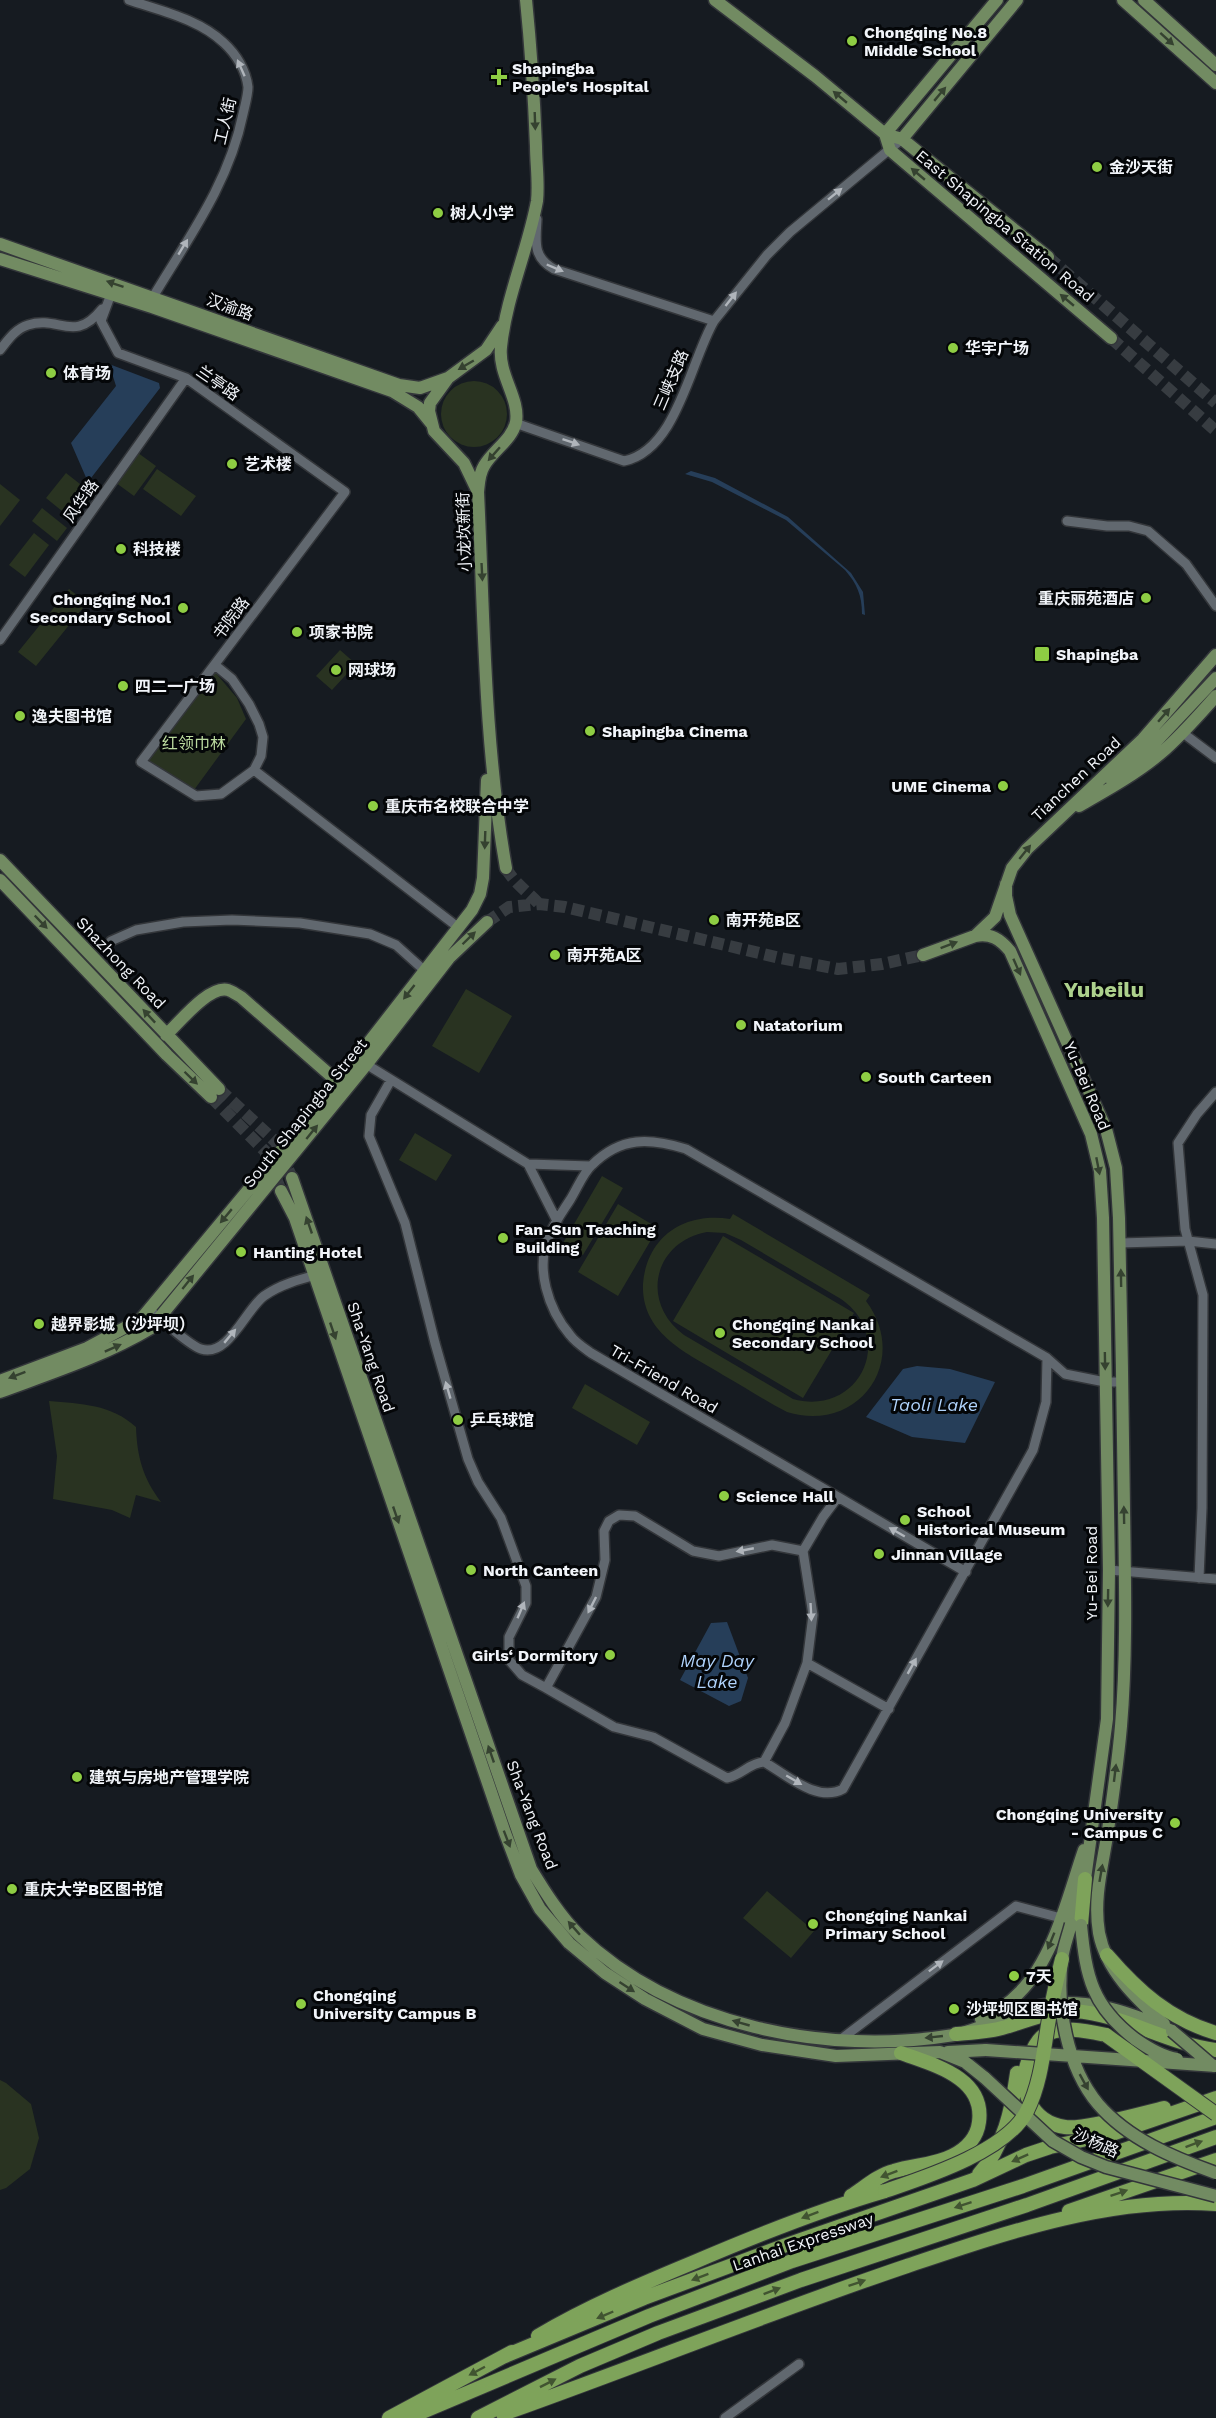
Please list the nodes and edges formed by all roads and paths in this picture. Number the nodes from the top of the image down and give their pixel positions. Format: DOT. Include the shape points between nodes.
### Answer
graph roads {
  1 [pos="129,0"];
  2 [pos="526,0"];
  3 [pos="715,0"];
  4 [pos="997,0"];
  5 [pos="1017,0"];
  6 [pos="1123,0"];
  7 [pos="1144,0"];
  8 [pos="1216,65"];
  9 [pos="1216,83"];
  10 [pos="885,134"];
  11 [pos="902,139"];
  12 [pos="890,150"];
  13 [pos="537,198"];
  14 [pos="0,244"];
  15 [pos="1048,256"];
  16 [pos="0,259"];
  17 [pos="153,297"];
  18 [pos="109,298"];
  19 [pos="714,321"];
  20 [pos="504,322"];
  21 [pos="1111,338"];
  22 [pos="0,350"];
  23 [pos="186,378"];
  24 [pos="448,378"];
  25 [pos="431,423"];
  26 [pos="516,423"];
  27 [pos="345,492"];
  28 [pos="478,492"];
  29 [pos="1067,521"];
  30 [pos="1216,606"];
  31 [pos="0,640"];
  32 [pos="1216,655"];
  33 [pos="214,665"];
  34 [pos="1216,678"];
  35 [pos="1216,696"];
  36 [pos="489,719"];
  37 [pos="1183,733"];
  38 [pos="1216,758"];
  39 [pos="254,770"];
  40 [pos="1048,827"];
  41 [pos="0,860"];
  42 [pos="506,868"];
  43 [pos="0,880"];
  44 [pos="1006,884"];
  45 [pos="480,894"];
  46 [pos="487,922"];
  47 [pos="459,928"];
  48 [pos="975,936"];
  49 [pos="111,941"];
  50 [pos="923,955"];
  51 [pos="425,971"];
  52 [pos="166,1035"];
  53 [pos="361,1061"];
  54 [pos="392,1080"];
  55 [pos="338,1082"];
  56 [pos="1216,1092"];
  57 [pos="528,1164"];
  58 [pos="590,1166"];
  59 [pos="292,1178"];
  60 [pos="281,1191"];
  61 [pos="557,1221"];
  62 [pos="1188,1241"];
  63 [pos="1120,1243"];
  64 [pos="1216,1244"];
  65 [pos="320,1274"];
  66 [pos="154,1314"];
  67 [pos="1047,1358"];
  68 [pos="0,1381"];
  69 [pos="1105,1382"];
  70 [pos="1123,1382"];
  71 [pos="0,1392"];
  72 [pos="838,1497"];
  73 [pos="803,1551"];
  74 [pos="1109,1570"];
  75 [pos="966,1572"];
  76 [pos="1125,1573"];
  77 [pos="1199,1578"];
  78 [pos="1216,1580"];
  79 [pos="807,1664"];
  80 [pos="546,1688"];
  81 [pos="889,1709"];
  82 [pos="764,1762"];
  83 [pos="1092,1827"];
  84 [pos="1085,1879"];
  85 [pos="1071,1922"];
  86 [pos="1107,1955"];
  87 [pos="1062,1959"];
  88 [pos="1172,2031"];
  89 [pos="1108,2032"];
  90 [pos="1216,2033"];
  91 [pos="956,2034"];
  92 [pos="840,2040"];
  93 [pos="1216,2050"];
  94 [pos="940,2052"];
  95 [pos="901,2053"];
  96 [pos="1216,2067"];
  97 [pos="985,2078"];
  98 [pos="1216,2097"];
  99 [pos="1216,2104"];
  100 [pos="1216,2116"];
  101 [pos="1216,2136"];
  102 [pos="1216,2160"];
  103 [pos="1216,2173"];
  104 [pos="973,2180"];
  105 [pos="1216,2196"];
  106 [pos="840,2204"];
  107 [pos="1216,2204"];
  108 [pos="985,2240"];
  109 [pos="565,2326"];
  110 [pos="799,2364"];
  111 [pos="389,2418"];
  112 [pos="408,2418"];
  113 [pos="478,2418"];
  114 [pos="491,2418"];
  115 [pos="725,2418"];
  17 -- 1 [label="street, 工人街, one-way" via="224,177 238,138 248,88 237,58 209,31"];
  2 -- 13 [label="main road, one-way"];
  10 -- 3 [label="main road, East Shapingba Station Road, one-way"];
  4 -- 10 [label="main road"];
  11 -- 5 [label="main road, one-way"];
  6 -- 9 [label="main road, one-way"];
  7 -- 8 [label="main road"];
  10 -- 11 [label="main road, East Shapingba Station Road"];
  10 -- 12 [label="main road, East Shapingba Station Road"];
  11 -- 12 [label="street, 三峡支路"];
  11 -- 15 [label="main road, East Shapingba Station Road"];
  19 -- 12 [label="street, 三峡支路, one-way" via="790,232"];
  21 -- 12 [label="main road, East Shapingba Station Road, one-way"];
  13 -- 19 [label="street, one-way" via="536,244 543,263"];
  13 -- 20 [label="main road"];
  17 -- 14 [label="main road, 汉渝路, one-way"];
  16 -- 18 [label="main road, 汉渝路"];
  17 -- 24 [label="main road, 汉渝路" via="399,385 420,388"];
  18 -- 22 [label="street" via="85,325 26,325 13,333"];
  18 -- 23 [label="street, 兰亭路" via="101,321 118,354"];
  18 -- 25 [label="main road, 汉渝路" via="392,391 418,407"];
  26 -- 19 [label="street, 三峡支路, one-way" via="624,461 638,457 668,426"];
  20 -- 24 [label="main road, one-way" via="478,357"];
  20 -- 26 [label="main road" via="501,368 515,403"];
  23 -- 27 [label="street, 兰亭路"];
  23 -- 31 [label="street, 风华路"];
  24 -- 25 [label="main road" via="430,403"];
  25 -- 28 [label="main road, 汉渝路" via="440,439 464,463"];
  26 -- 28 [label="main road, 小龙坎新街, one-way" via="484,465"];
  27 -- 33 [label="street, 书院路"];
  28 -- 36 [label="main road, 小龙坎新街, one-way"];
  29 -- 30 [label="street" via="1148,531 1186,564"];
  40 -- 32 [label="main road, Tianchen Road, one-way" via="1143,739"];
  33 -- 39 [label="street" via="232,679 259,724 262,747"];
  33 -- 39 [label="street, 书院路" via="141,762 196,796 221,794"];
  34 -- 40 [label="main road" via="1151,747"];
  35 -- 37 [label="main road"];
  36 -- 42 [label="main road, 小龙坎新街" via="496,813"];
  36 -- 45 [label="main road, 小龙坎新街, one-way"];
  37 -- 38 [label="street"];
  37 -- 40 [label="main road" via="1160,754"];
  39 -- 47 [label="street"];
  44 -- 40 [label="main road, Tianchen Road, one-way" via="1012,868"];
  52 -- 41 [label="main road, Shazhong Road, one-way"];
  43 -- 52 [label="main road, Shazhong Road, one-way" via="167,1055 215,1093"];
  44 -- 48 [label="main road, Tianchen Road" via="995,917"];
  44 -- 63 [label="main road, Yu-Bei Road" via="1010,915 1106,1129 1116,1168"];
  45 -- 47 [label="main road, South Shapingba Street"];
  53 -- 46 [label="main road, South Shapingba Street, one-way" via="449,958"];
  47 -- 51 [label="main road, South Shapingba Street"];
  50 -- 48 [label="main road, one-way"];
  48 -- 69 [label="main road, Yu-Bei Road, one-way" via="1001,940 1010,951 1091,1134 1100,1171 1103,1218"];
  49 -- 51 [label="street" via="136,930 183,922 300,923 370,934 396,945"];
  51 -- 53 [label="main road, South Shapingba Street, one-way"];
  52 -- 55 [label="main road" via="205,998 216,991 229,990"];
  53 -- 54 [label="street"];
  53 -- 55 [label="main road, South Shapingba Street"];
  66 -- 53 [label="main road, South Shapingba Street, one-way"];
  54 -- 57 [label="street"];
  80 -- 54 [label="street, one-way" via="522,1675 509,1660 509,1636 526,1603 526,1586 501,1518 468,1459 405,1223 369,1136 371,1115"];
  55 -- 66 [label="main road, South Shapingba Street, one-way" via="159,1298"];
  56 -- 62 [label="street" via="1178,1143"];
  57 -- 58 [label="street"];
  57 -- 61 [label="street"];
  58 -- 61 [label="street, Tri-Friend Road"];
  58 -- 67 [label="street" via="613,1149 640,1140 686,1149"];
  65 -- 59 [label="main road, one-way"];
  60 -- 65 [label="main road"];
  61 -- 72 [label="street, Tri-Friend Road" via="543,1260 544,1280 549,1298 570,1336 591,1353"];
  62 -- 63 [label="street"];
  62 -- 64 [label="street"];
  62 -- 77 [label="street" via="1203,1295 1203,1508"];
  70 -- 63 [label="main road, Yu-Bei Road, one-way"];
  66 -- 65 [label="street, one-way" via="199,1349 210,1350 221,1347 262,1297"];
  92 -- 65 [label="main road, Sha-Yang Road, one-way" via="762,2029 709,2014 653,1988 579,1935 550,1900 531,1869"];
  65 -- 95 [label="main road, Sha-Yang Road, one-way" via="504,1833 540,1909 569,1943 605,1973 703,2029 836,2056"];
  66 -- 68 [label="main road, one-way" via="87,1348"];
  71 -- 66 [label="main road, South Shapingba Street, one-way" via="126,1343 151,1328"];
  67 -- 69 [label="street" via="1065,1374"];
  67 -- 75 [label="street" via="1046,1402 1033,1450"];
  69 -- 70 [label="street"];
  69 -- 74 [label="main road, Yu-Bei Road"];
  76 -- 70 [label="main road, Yu-Bei Road, one-way"];
  72 -- 73 [label="street"];
  75 -- 72 [label="street, Tri-Friend Road, one-way"];
  73 -- 79 [label="street, one-way" via="813,1615"];
  73 -- 80 [label="street, one-way" via="772,1545 719,1556 693,1551 635,1516 619,1515 609,1521 604,1531 605,1560 596,1597"];
  74 -- 76 [label="street"];
  74 -- 83 [label="main road, Yu-Bei Road, one-way" via="1107,1719"];
  81 -- 75 [label="street, one-way"];
  76 -- 77 [label="street"];
  86 -- 76 [label="main road, Yu-Bei Road, one-way" via="1099,1935 1097,1893 1121,1726"];
  77 -- 78 [label="street"];
  79 -- 81 [label="street"];
  79 -- 82 [label="street" via="785,1723"];
  80 -- 82 [label="street" via="614,1727 653,1737 727,1778 739,1776 754,1763"];
  82 -- 81 [label="street, one-way" via="818,1793 834,1794 843,1789"];
  83 -- 84 [label="main road, Yu-Bei Road"];
  83 -- 85 [label="main road"];
  84 -- 85 [label="highway"];
  85 -- 87 [label="main road, bridge"];
  85 -- 91 [label="main road, one-way" via="1020,1993"];
  92 -- 85 [label="street, one-way" via="1016,1906"];
  85 -- 96 [label="main road, bridge" via="1092,1987 1105,2011 1121,2028 1159,2053"];
  86 -- 88 [label="main road, Yu-Bei Road" via="1129,1990"];
  86 -- 90 [label="highway" via="1133,1986 1158,2005 1184,2021"];
  87 -- 103 [label="main road, one-way, bridge" via="1060,1985 1068,2041 1077,2069 1098,2104 1128,2131 1154,2147"];
  87 -- 106 [label="highway, bridge" via="1038,2082 1026,2113 1011,2130 961,2163"];
  88 -- 91 [label="main road, Sha-Yang Road" via="1115,2009 1070,2002 1033,2007"];
  88 -- 96 [label="main road, Yu-Bei Road, bridge"];
  89 -- 98 [label="highway" via="1062,2030 1042,2036 1033,2048 1023,2088 1037,2113 1049,2123 1068,2128"];
  89 -- 99 [label="highway, bridge"];
  89 -- 100 [label="highway, bridge"];
  89 -- 104 [label="highway" via="1081,2021 1057,2021 1035,2031 1020,2051 1004,2132 989,2163"];
  91 -- 92 [label="main road, Sha-Yang Road, one-way"];
  91 -- 93 [label="highway" via="999,2029 1071,2011 1106,2016 1199,2048"];
  94 -- 95 [label="main road, Sha-Yang Road"];
  94 -- 96 [label="main road, bridge" via="986,2050"];
  94 -- 97 [label="main road, Sha-Yang Road" via="964,2061"];
  95 -- 106 [label="highway, one-way" via="944,2070 970,2088 980,2114 975,2136 949,2158 882,2176"];
  97 -- 105 [label="main road, 沙杨路, bridge" via="1053,2141 1081,2157"];
  98 -- 104 [label="highway, one-way" via="1115,2133 1026,2155"];
  100 -- 112 [label="highway, Lanhai Expressway, one-way" via="1023,2186 792,2261 649,2316"];
  113 -- 101 [label="highway, one-way" via="580,2366 658,2333"];
  108 -- 102 [label="highway, one-way"];
  104 -- 109 [label="highway, one-way"];
  106 -- 109 [label="highway, one-way" via="639,2285"];
  107 -- 108 [label="highway" via="1159,2202 1113,2208"];
  114 -- 108 [label="highway, one-way" via="808,2299"];
  109 -- 111 [label="highway, one-way"];
  110 -- 115 [label="street"];
}
